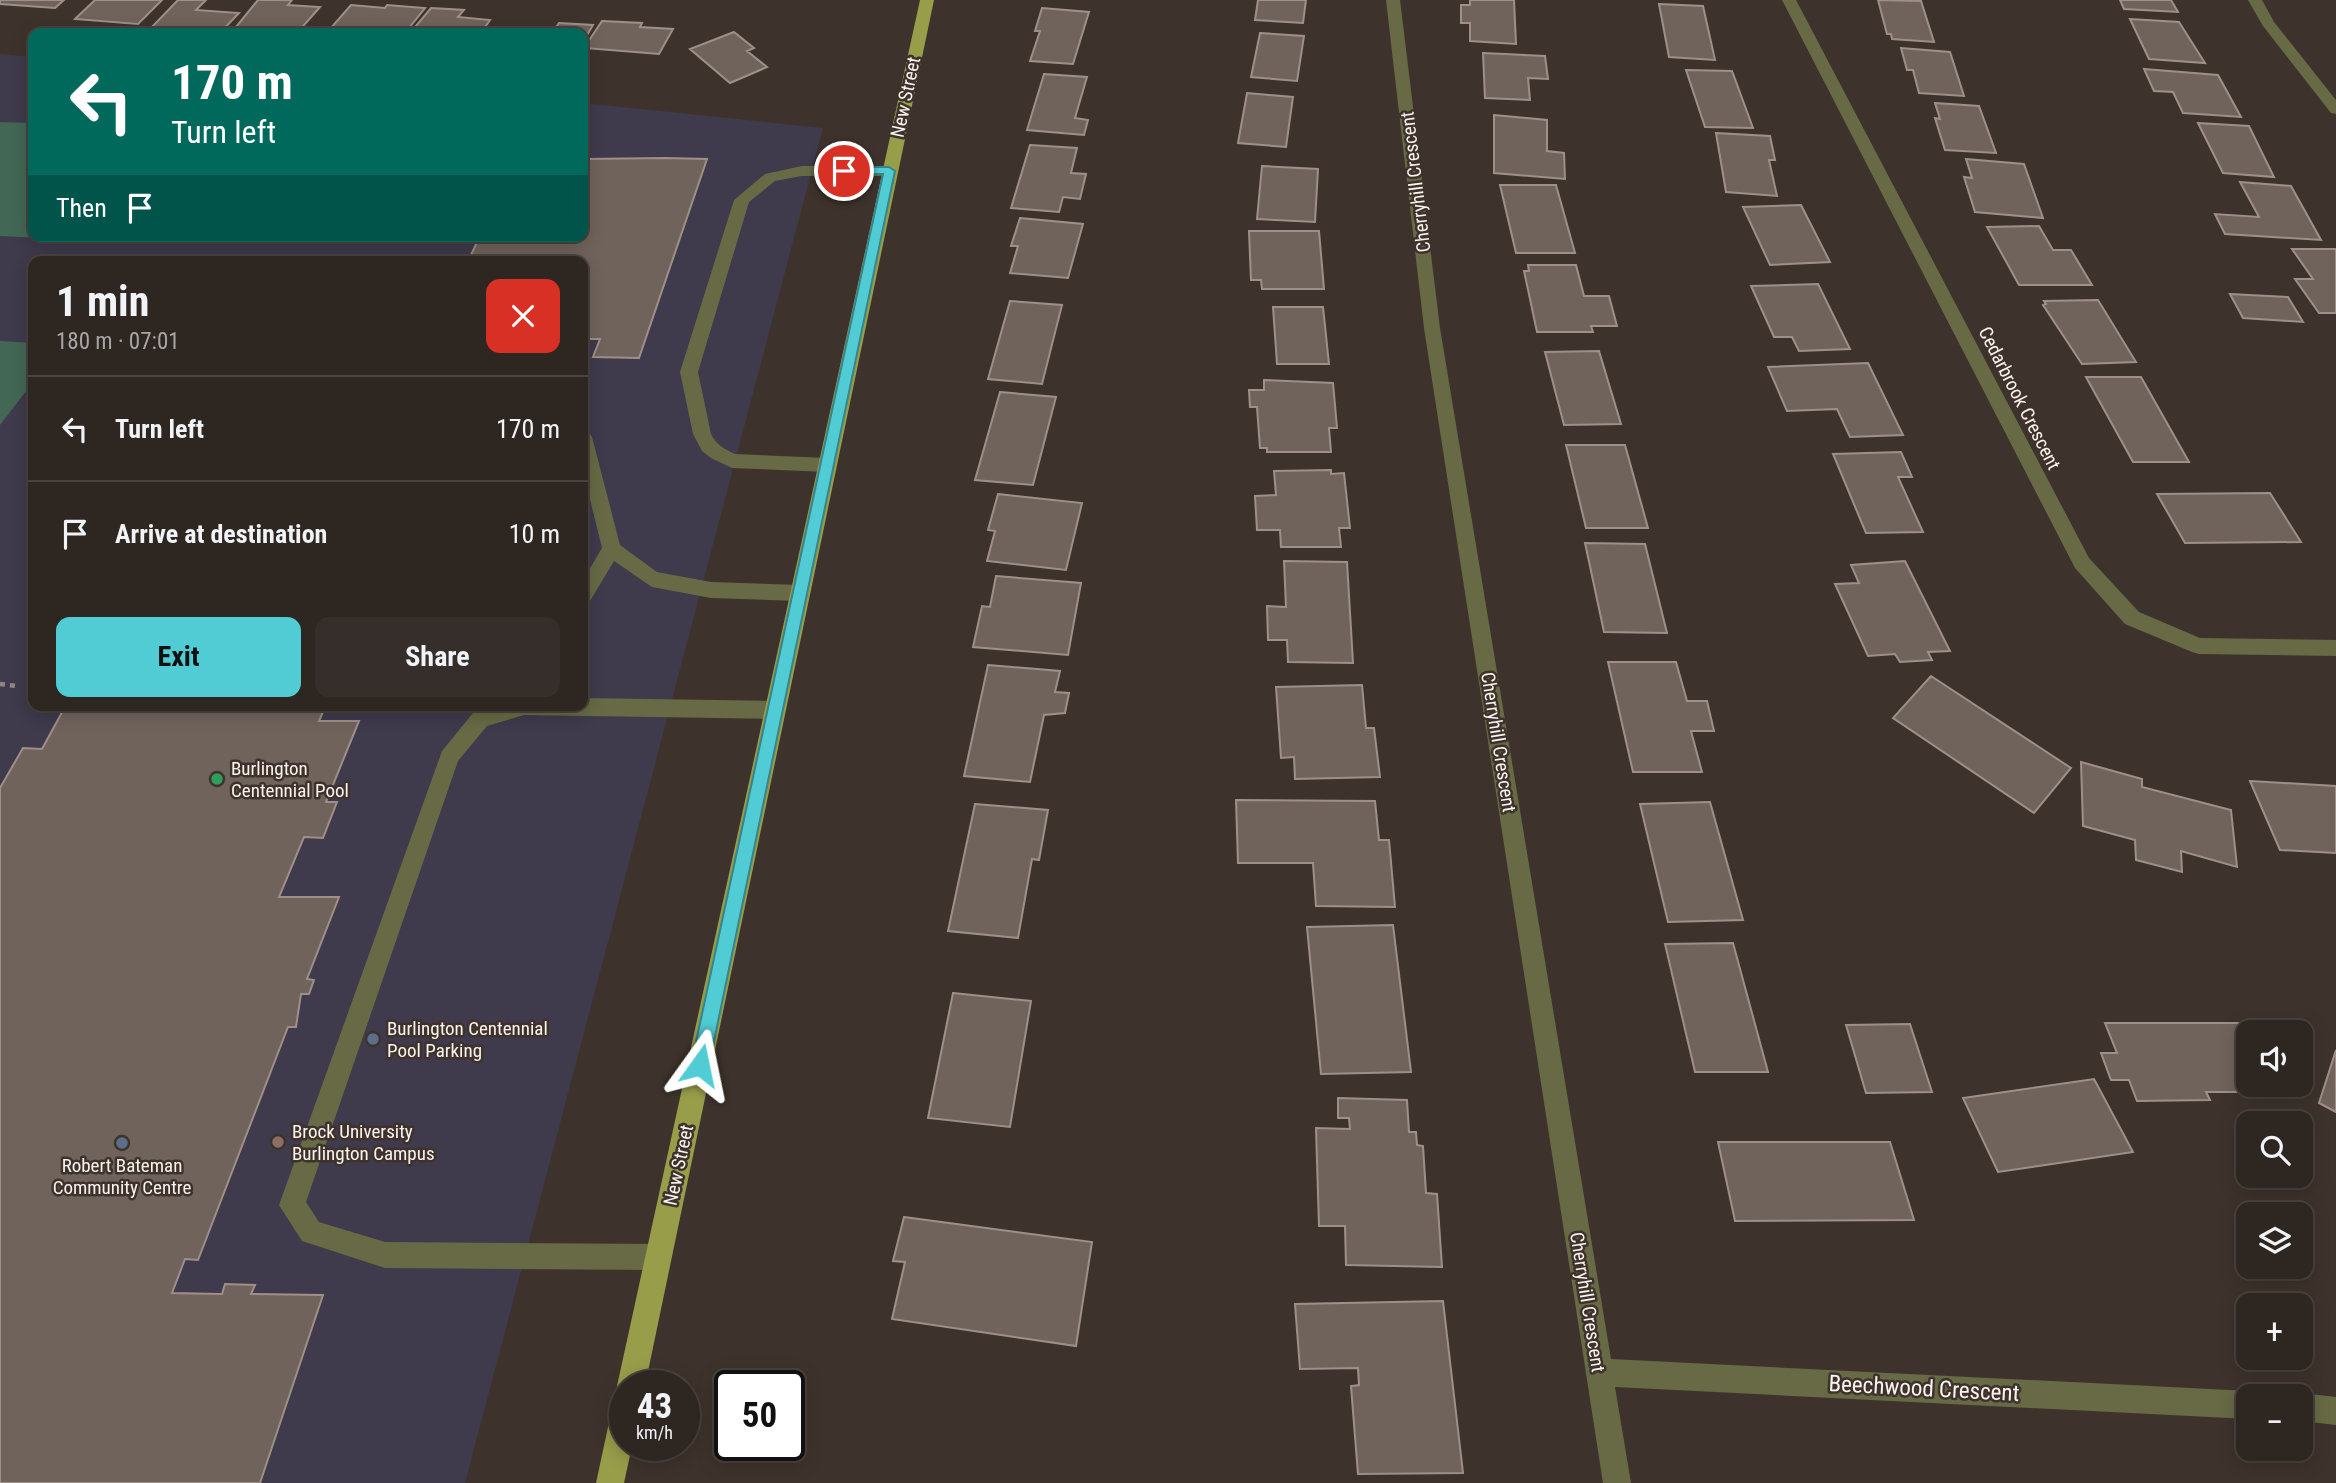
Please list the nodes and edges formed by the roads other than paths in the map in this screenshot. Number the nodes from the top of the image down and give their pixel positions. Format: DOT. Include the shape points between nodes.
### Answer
graph roads {
  1 [pos="927,0"];
  2 [pos="1393,0"];
  3 [pos="1789,0"];
  4 [pos="2255,0"];
  5 [pos="2336,110"];
  6 [pos="889,171"];
  7 [pos="588,456"];
  8 [pos="827,465"];
  9 [pos="612,549"];
  10 [pos="588,588"];
  11 [pos="800,593"];
  12 [pos="2336,648"];
  13 [pos="588,707"];
  14 [pos="776,710"];
  15 [pos="507,711"];
  16 [pos="659,1256"];
  17 [pos="634,1370"];
  18 [pos="1599,1372"];
  19 [pos="2236,1404"];
  20 [pos="2313,1408"];
  21 [pos="2336,1411"];
  22 [pos="615,1461"];
  23 [pos="610,1483"];
  24 [pos="1617,1483"];
  1 -- 6 [label="main road, New Street"];
  2 -- 18 [label="street, Cherryhill Crescent" via="1433,328"];
  3 -- 12 [label="street, Cedarbrook Crescent" via="2082,564 2132,618 2199,646"];
  4 -- 5 [label="street"];
  6 -- 8 [label="main road, New Street"];
  6 -- 8 [label="street" via="770,177 742,200 689,372 702,434 717,453 732,461"];
  7 -- 9 [label="street"];
  8 -- 11 [label="main road, New Street"];
  9 -- 10 [label="street"];
  9 -- 11 [label="street" via="652,579 712,590"];
  11 -- 14 [label="main road, New Street"];
  13 -- 14 [label="street"];
  14 -- 16 [label="main road, New Street"];
  15 -- 16 [label="street" via="480,719 449,757 292,1205 311,1232 385,1255"];
  16 -- 17 [label="main road, New Street"];
  18 -- 19 [label="street, Beechwood Crescent"];
  18 -- 24 [label="street, Cherryhill Crescent"];
  20 -- 21 [label="street"];
  22 -- 23 [label="main road"];
}
